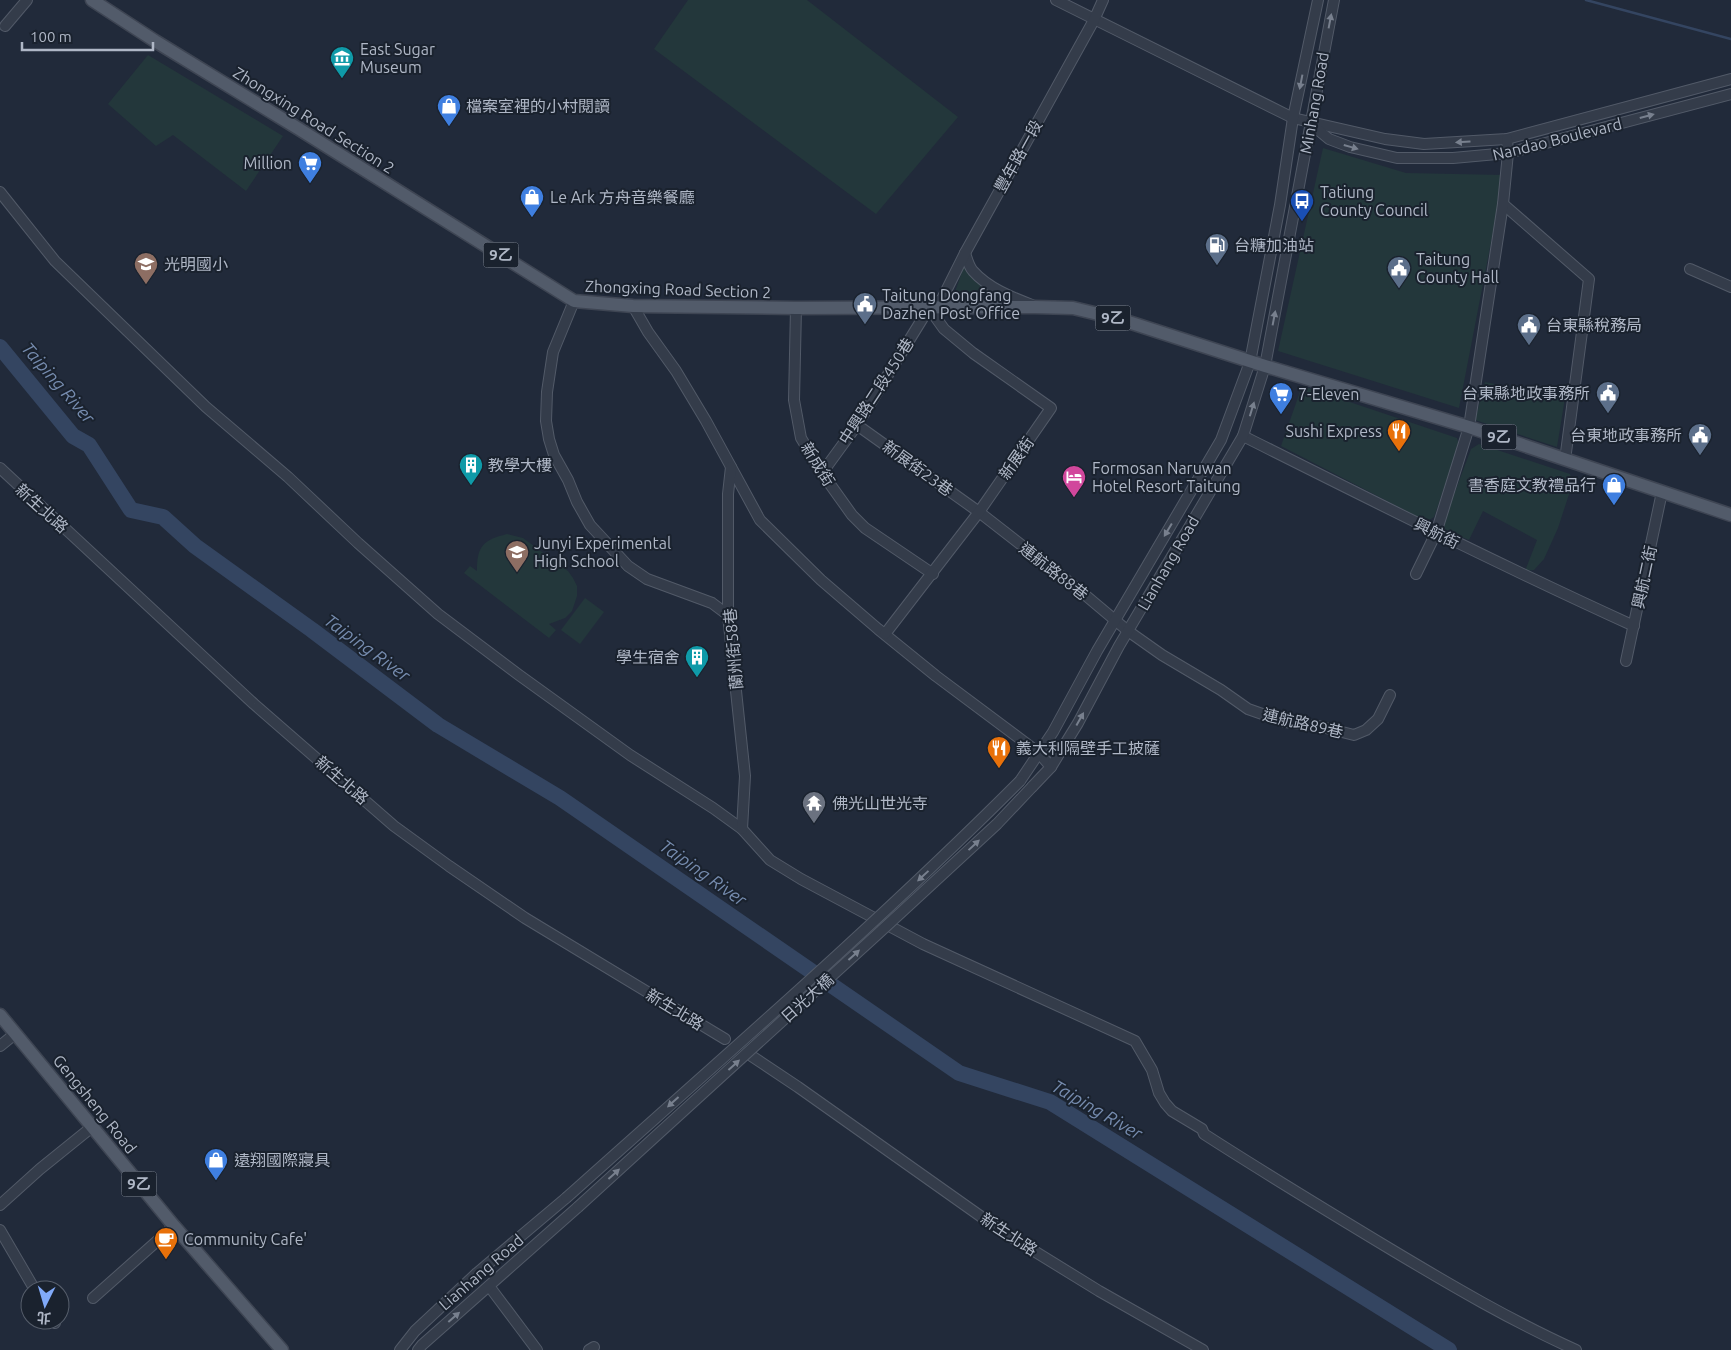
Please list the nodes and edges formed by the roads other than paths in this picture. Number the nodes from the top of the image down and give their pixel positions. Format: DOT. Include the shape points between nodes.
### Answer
graph roads {
  1 [pos="27,0"];
  2 [pos="92,0"];
  3 [pos="1056,0"];
  4 [pos="1103,0"];
  5 [pos="1318,0"];
  6 [pos="1334,0"];
  7 [pos="1094,20"];
  8 [pos="5,26"];
  9 [pos="1731,79"];
  10 [pos="1731,94"];
  11 [pos="1294,118"];
  12 [pos="1310,123"];
  13 [pos="1507,139"];
  14 [pos="1508,153"];
  15 [pos="0,192"];
  16 [pos="1503,204"];
  17 [pos="1280,205"];
  18 [pos="1296,207"];
  19 [pos="965,253"];
  20 [pos="1690,269"];
  21 [pos="1731,286"];
  22 [pos="574,302"];
  23 [pos="634,306"];
  24 [pos="1035,306"];
  25 [pos="796,308"];
  26 [pos="929,308"];
  27 [pos="1250,362"];
  28 [pos="1265,366"];
  29 [pos="857,424"];
  30 [pos="1470,427"];
  31 [pos="1243,436"];
  32 [pos="1565,460"];
  33 [pos="731,467"];
  34 [pos="0,468"];
  35 [pos="822,473"];
  36 [pos="1662,492"];
  37 [pos="979,512"];
  38 [pos="1178,513"];
  39 [pos="1731,515"];
  40 [pos="1192,522"];
  41 [pos="1436,533"];
  42 [pos="933,574"];
  43 [pos="1416,574"];
  44 [pos="728,615"];
  45 [pos="1115,620"];
  46 [pos="1634,626"];
  47 [pos="1128,631"];
  48 [pos="885,634"];
  49 [pos="1626,661"];
  50 [pos="1390,695"];
  51 [pos="1039,753"];
  52 [pos="1051,767"];
  53 [pos="1020,781"];
  54 [pos="1032,787"];
  55 [pos="742,829"];
  56 [pos="0,1015"];
  57 [pos="16,1033"];
  58 [pos="724,1039"];
  59 [pos="0,1046"];
  60 [pos="750,1055"];
  61 [pos="92,1127"];
  62 [pos="566,1198"];
  63 [pos="0,1205"];
  64 [pos="578,1207"];
  65 [pos="174,1226"];
  66 [pos="0,1230"];
  67 [pos="29,1280"];
  68 [pos="489,1286"];
  69 [pos="93,1298"];
  70 [pos="425,1321"];
  71 [pos="433,1335"];
  72 [pos="282,1350"];
  73 [pos="400,1350"];
  74 [pos="418,1350"];
  75 [pos="537,1350"];
  76 [pos="1202,1350"];
  77 [pos="1576,1350"];
  1 -- 8 [label="street"];
  2 -- 22 [label="main road, Zhongxing Road Section 2 / 9乙"];
  3 -- 7 [label="street"];
  4 -- 7 [label="street, 豐年路一段"];
  5 -- 11 [label="street, Minhang Road, one-way"];
  12 -- 6 [label="street, Minhang Road, one-way"];
  7 -- 11 [label="street"];
  7 -- 19 [label="street, 豐年路一段"];
  9 -- 13 [label="street, Nandao Boulevard"];
  14 -- 10 [label="street, Nandao Boulevard, one-way"];
  11 -- 12 [label="street"];
  11 -- 17 [label="street, Minhang Road"];
  13 -- 12 [label="street, Nandao Boulevard, one-way" via="1424,144"];
  12 -- 14 [label="street, Nandao Boulevard, one-way" via="1329,139 1397,158 1480,157"];
  12 -- 18 [label="street, Minhang Road"];
  13 -- 14 [label="street"];
  14 -- 16 [label="street"];
  15 -- 55 [label="street" via="62,267 206,406 438,614 622,749"];
  16 -- 30 [label="street"];
  16 -- 32 [label="street" via="1589,279"];
  17 -- 27 [label="street, Lianhang Road"];
  28 -- 18 [label="street, Lianhang Road, one-way"];
  19 -- 24 [label="street" via="971,270 984,280 1008,296"];
  19 -- 26 [label="street, 豐年路一段" via="942,299"];
  20 -- 21 [label="street"];
  22 -- 23 [label="main road, Zhongxing Road Section 2 / 9乙"];
  22 -- 44 [label="street" via="553,352 546,420 554,455 577,502 590,525 628,566 647,579 712,603"];
  23 -- 25 [label="main road, Zhongxing Road Section 2 / 9乙"];
  23 -- 33 [label="street"];
  24 -- 26 [label="main road, Zhongxing Road Section 2 / 9乙"];
  24 -- 27 [label="main road, Zhongxing Road Section 2 / 9乙" via="1072,308 1119,319"];
  25 -- 26 [label="main road, Zhongxing Road Section 2 / 9乙"];
  25 -- 35 [label="street, 新成街" via="794,400 801,438"];
  26 -- 29 [label="street, 中興路二段450巷"];
  26 -- 37 [label="street, 新展街" via="944,329 973,353 1051,408"];
  27 -- 28 [label="main road, 9乙"];
  27 -- 38 [label="street, Lianhang Road" via="1221,440"];
  28 -- 30 [label="main road, 9乙"];
  31 -- 28 [label="street, Lianhang Road, one-way"];
  29 -- 35 [label="street, 中興路二段450巷"];
  29 -- 37 [label="street, 新展街23巷"];
  30 -- 32 [label="main road, 9乙"];
  30 -- 41 [label="street"];
  31 -- 40 [label="street, Lianhang Road"];
  31 -- 41 [label="street, 興航街"];
  32 -- 36 [label="main road, 9乙"];
  33 -- 44 [label="street, 蘭州街58巷"];
  33 -- 48 [label="street" via="760,520 821,580"];
  34 -- 58 [label="street, 新生北路" via="240,691 394,826 525,918"];
  35 -- 42 [label="street, 新成街" via="843,504 865,528"];
  36 -- 39 [label="main road, 9乙"];
  36 -- 46 [label="street, 興航二街"];
  37 -- 42 [label="street, 新展街"];
  37 -- 45 [label="street, 連航路88巷"];
  38 -- 40 [label="street"];
  38 -- 45 [label="street, Lianhang Road, one-way"];
  40 -- 47 [label="street, Lianhang Road"];
  41 -- 43 [label="street"];
  41 -- 46 [label="street, 興航街"];
  42 -- 48 [label="street, 新展街"];
  44 -- 55 [label="street, 蘭州街58巷" via="745,776"];
  45 -- 47 [label="street, 連航路88巷"];
  45 -- 51 [label="street, Lianhang Road"];
  46 -- 49 [label="street, 興航二街"];
  47 -- 50 [label="street, 連航路89巷" via="1248,709 1285,722 1354,735 1378,719"];
  52 -- 47 [label="street, Lianhang Road, one-way"];
  48 -- 51 [label="street"];
  51 -- 52 [label="street"];
  51 -- 53 [label="street, Lianhang Road"];
  52 -- 54 [label="street, Lianhang Road"];
  53 -- 62 [label="street, 日光大橋, one-way, bridge" via="881,916"];
  64 -- 54 [label="street, 日光大橋, one-way, bridge" via="997,824"];
  55 -- 77 [label="street" via="770,860 854,908 923,944 1135,1041 1152,1070 1159,1093 1172,1111 1202,1129 1204,1134 1427,1270 1529,1328"];
  56 -- 57 [label="main road, Gengsheng Road / 9乙"];
  57 -- 59 [label="street"];
  57 -- 61 [label="main road, Gengsheng Road / 9乙"];
  60 -- 76 [label="street, 新生北路" via="1000,1230"];
  61 -- 63 [label="street"];
  61 -- 65 [label="main road, Gengsheng Road / 9乙"];
  62 -- 70 [label="street, Lianhang Road"];
  64 -- 68 [label="street, Lianhang Road"];
  65 -- 69 [label="street"];
  65 -- 72 [label="main road, Gengsheng Road / 9乙"];
  66 -- 67 [label="street"];
  71 -- 68 [label="street, Lianhang Road, one-way"];
  68 -- 75 [label="street"];
  70 -- 71 [label="street"];
  70 -- 73 [label="street, Lianhang Road"];
  71 -- 74 [label="street, Lianhang Road"];
}
